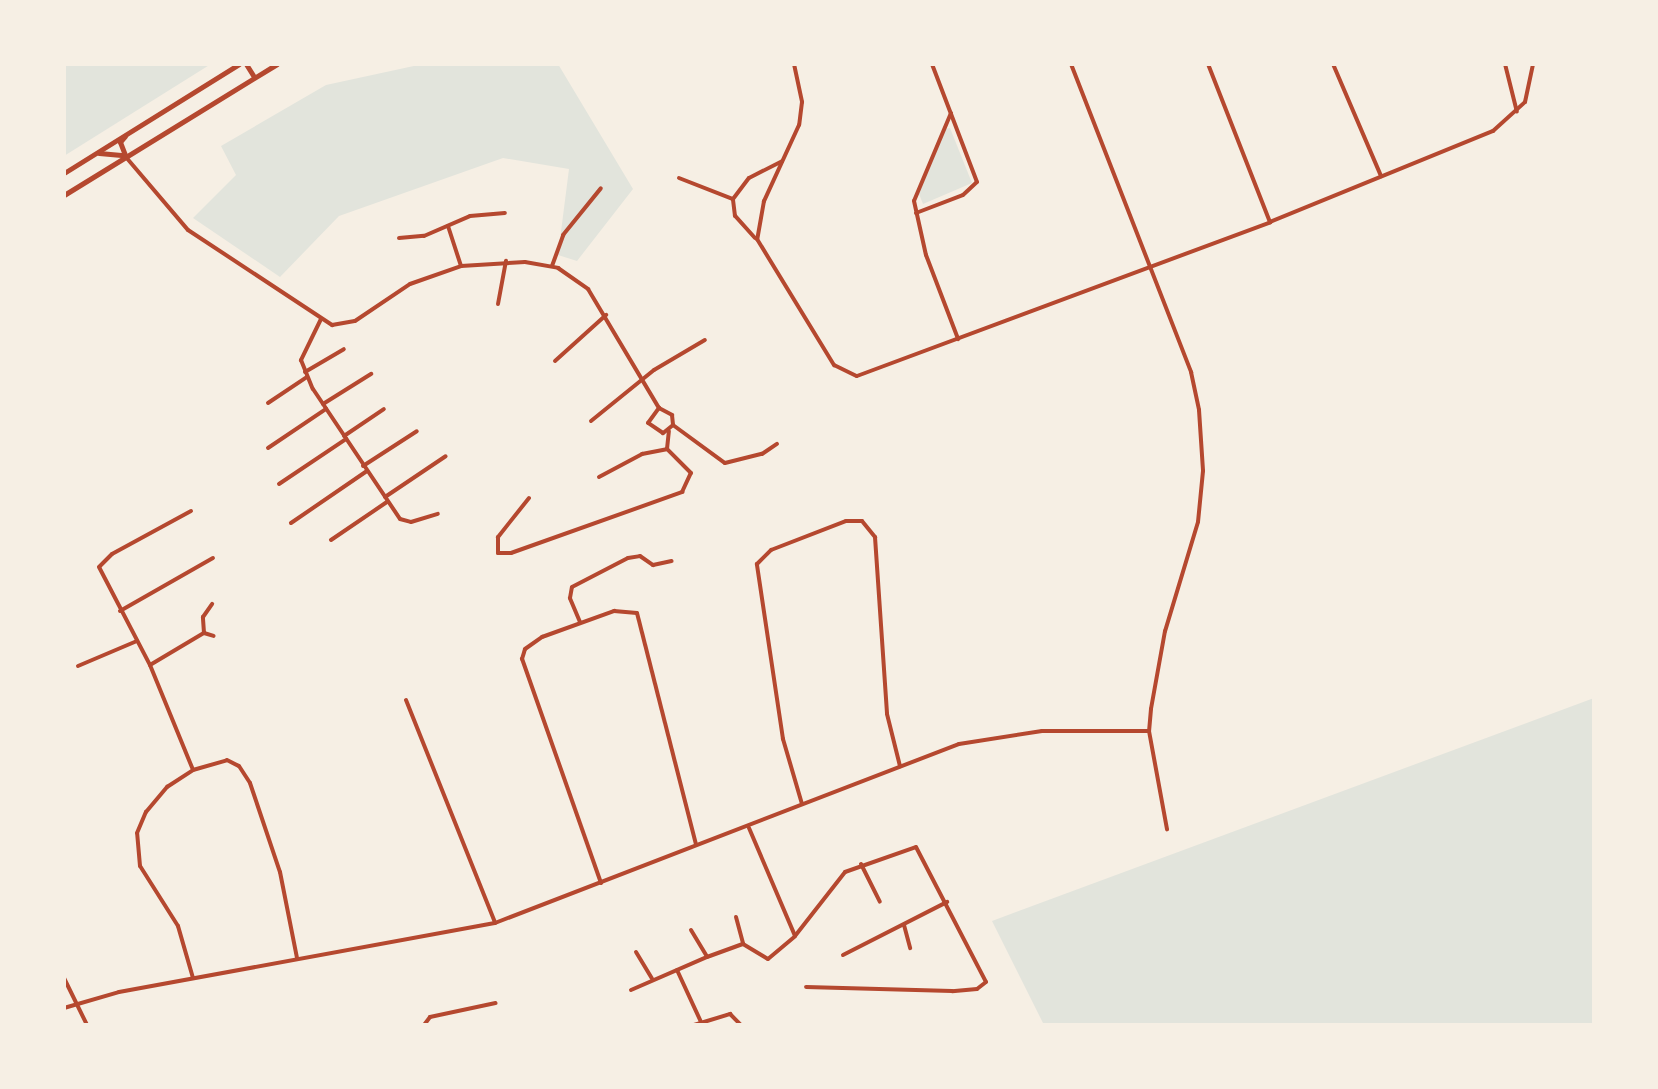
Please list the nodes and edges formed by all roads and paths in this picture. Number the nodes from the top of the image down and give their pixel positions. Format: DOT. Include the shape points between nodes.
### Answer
graph roads {
  1 [pos="239,64"];
  2 [pos="246,64"];
  3 [pos="277,64"];
  4 [pos="794,64"];
  5 [pos="932,64"];
  6 [pos="1071,64"];
  7 [pos="1208,64"];
  8 [pos="1341,64"];
  9 [pos="1505,64"];
  10 [pos="1533,64"];
  11 [pos="1334,65"];
  12 [pos="254,77"];
  13 [pos="951,113"];
  14 [pos="1518,113"];
  15 [pos="128,132"];
  16 [pos="94,154"];
  17 [pos="125,156"];
  18 [pos="784,160"];
  19 [pos="64,173"];
  20 [pos="1381,176"];
  21 [pos="679,178"];
  22 [pos="601,188"];
  23 [pos="64,195"];
  24 [pos="733,199"];
  25 [pos="505,213"];
  26 [pos="916,213"];
  27 [pos="1270,222"];
  28 [pos="448,226"];
  29 [pos="399,238"];
  30 [pos="757,239"];
  31 [pos="506,261"];
  32 [pos="1149,265"];
  33 [pos="461,266"];
  34 [pos="552,266"];
  35 [pos="498,304"];
  36 [pos="606,315"];
  37 [pos="321,319"];
  38 [pos="958,339"];
  39 [pos="705,340"];
  40 [pos="344,349"];
  41 [pos="555,361"];
  42 [pos="371,374"];
  43 [pos="306,375"];
  44 [pos="643,379"];
  45 [pos="268,403"];
  46 [pos="324,406"];
  47 [pos="659,408"];
  48 [pos="384,409"];
  49 [pos="591,421"];
  50 [pos="673,425"];
  51 [pos="417,431"];
  52 [pos="669,431"];
  53 [pos="345,437"];
  54 [pos="777,444"];
  55 [pos="268,448"];
  56 [pos="667,449"];
  57 [pos="446,456"];
  58 [pos="363,466"];
  59 [pos="367,471"];
  60 [pos="599,477"];
  61 [pos="279,484"];
  62 [pos="529,498"];
  63 [pos="386,500"];
  64 [pos="191,511"];
  65 [pos="438,514"];
  66 [pos="291,523"];
  67 [pos="331,540"];
  68 [pos="213,558"];
  69 [pos="672,561"];
  70 [pos="212,604"];
  71 [pos="120,611"];
  72 [pos="580,622"];
  73 [pos="204,633"];
  74 [pos="214,636"];
  75 [pos="137,641"];
  76 [pos="150,665"];
  77 [pos="78,666"];
  78 [pos="406,700"];
  79 [pos="1149,731"];
  80 [pos="900,766"];
  81 [pos="193,770"];
  82 [pos="802,804"];
  83 [pos="749,828"];
  84 [pos="1167,829"];
  85 [pos="697,846"];
  86 [pos="861,864"];
  87 [pos="601,883"];
  88 [pos="880,902"];
  89 [pos="947,902"];
  90 [pos="736,917"];
  91 [pos="495,923"];
  92 [pos="904,925"];
  93 [pos="691,930"];
  94 [pos="795,936"];
  95 [pos="743,944"];
  96 [pos="910,948"];
  97 [pos="636,952"];
  98 [pos="843,955"];
  99 [pos="707,957"];
  100 [pos="297,958"];
  101 [pos="677,970"];
  102 [pos="64,978"];
  103 [pos="193,978"];
  104 [pos="652,979"];
  105 [pos="806,987"];
  106 [pos="631,990"];
  107 [pos="496,1003"];
  108 [pos="76,1004"];
  109 [pos="64,1008"];
  110 [pos="701,1022"];
  111 [pos="87,1025"];
  112 [pos="424,1025"];
  113 [pos="694,1025"];
  114 [pos="741,1025"];
  1 -- 15 [label="street"];
  2 -- 12 [label="street"];
  3 -- 12 [label="street"];
  4 -- 18 [label="street" via="802,112"];
  5 -- 13 [label="street"];
  6 -- 32 [label="street"];
  7 -- 27 [label="street"];
  8 -- 11 [label="street"];
  9 -- 14 [label="street"];
  10 -- 14 [label="street"];
  11 -- 20 [label="street"];
  12 -- 17 [label="street"];
  13 -- 26 [label="street" via="916,185"];
  13 -- 26 [label="street" via="977,182 963,195"];
  14 -- 20 [label="street" via="1493,131"];
  15 -- 16 [label="street"];
  15 -- 17 [label="street" via="120,142"];
  16 -- 17 [label="street"];
  16 -- 19 [label="street"];
  17 -- 23 [label="street"];
  17 -- 37 [label="street" via="188,230"];
  18 -- 24 [label="street" via="749,178"];
  18 -- 30 [label="street" via="764,201"];
  20 -- 27 [label="street"];
  21 -- 24 [label="street"];
  22 -- 34 [label="street" via="563,235"];
  24 -- 30 [label="street" via="735,216"];
  25 -- 28 [label="street" via="470,216"];
  26 -- 38 [label="street"];
  27 -- 32 [label="street"];
  28 -- 29 [label="street"];
  28 -- 33 [label="street"];
  30 -- 38 [label="street" via="822,348 847,375 879,371"];
  31 -- 33 [label="street"];
  31 -- 34 [label="street"];
  31 -- 35 [label="street"];
  32 -- 38 [label="street"];
  32 -- 79 [label="street" via="1191,372 1203,471 1192,553 1162,645"];
  33 -- 37 [label="street" via="410,284 355,321 340,325"];
  34 -- 36 [label="street" via="574,276"];
  36 -- 41 [label="street"];
  36 -- 44 [label="street"];
  37 -- 43 [label="street" via="302,353"];
  39 -- 44 [label="street"];
  40 -- 43 [label="street"];
  42 -- 46 [label="street"];
  43 -- 45 [label="street"];
  43 -- 46 [label="street"];
  44 -- 47 [label="street"];
  44 -- 49 [label="street"];
  46 -- 53 [label="street"];
  46 -- 55 [label="street"];
  47 -- 50 [label="street" via="669,411"];
  47 -- 52 [label="street" via="649,418 650,427 658,433"];
  48 -- 53 [label="street"];
  50 -- 52 [label="street"];
  50 -- 54 [label="street" via="725,463 762,454"];
  51 -- 58 [label="street"];
  52 -- 56 [label="street"];
  53 -- 58 [label="street"];
  53 -- 61 [label="street"];
  56 -- 60 [label="street" via="642,454"];
  56 -- 62 [label="street" via="691,473 682,492 511,553 498,553 498,537"];
  57 -- 63 [label="street"];
  58 -- 59 [label="street"];
  59 -- 63 [label="street"];
  59 -- 66 [label="street"];
  63 -- 65 [label="street" via="405,522"];
  63 -- 67 [label="street"];
  64 -- 71 [label="street" via="102,562 100,574"];
  68 -- 71 [label="street"];
  69 -- 72 [label="street" via="653,565 640,556 628,558 572,587 570,598"];
  70 -- 73 [label="street" via="203,617"];
  71 -- 75 [label="street"];
  72 -- 85 [label="street" via="626,609 640,618"];
  72 -- 87 [label="street" via="532,643 522,659"];
  73 -- 74 [label="street"];
  73 -- 76 [label="street"];
  75 -- 76 [label="street"];
  75 -- 77 [label="street"];
  76 -- 81 [label="street"];
  78 -- 91 [label="street"];
  79 -- 80 [label="street" via="1014,733 959,744"];
  79 -- 84 [label="street"];
  80 -- 82 [label="street"];
  80 -- 82 [label="street" via="884,689 875,537 862,521 846,521 771,550 757,564 783,739"];
  81 -- 100 [label="street" via="227,760 245,773 280,872"];
  81 -- 103 [label="street" via="153,801 140,823 136,846 147,880 178,926"];
  82 -- 83 [label="street"];
  83 -- 85 [label="street"];
  83 -- 94 [label="street"];
  85 -- 87 [label="street"];
  86 -- 88 [label="street"];
  86 -- 89 [label="street" via="916,847"];
  86 -- 94 [label="street" via="838,878"];
  87 -- 91 [label="street"];
  89 -- 92 [label="street"];
  89 -- 105 [label="street" via="985,978 981,988"];
  90 -- 95 [label="street"];
  91 -- 100 [label="street"];
  92 -- 96 [label="street"];
  92 -- 98 [label="street"];
  93 -- 99 [label="street"];
  94 -- 95 [label="street" via="768,959"];
  95 -- 99 [label="street"];
  97 -- 104 [label="street"];
  99 -- 101 [label="street"];
  100 -- 103 [label="street"];
  101 -- 104 [label="street"];
  101 -- 110 [label="street"];
  102 -- 108 [label="street"];
  103 -- 108 [label="street"];
  104 -- 106 [label="street"];
  107 -- 112 [label="street" via="430,1017"];
  108 -- 109 [label="street"];
  108 -- 111 [label="street"];
  110 -- 113 [label="street"];
  110 -- 114 [label="street" via="730,1014"];
}
